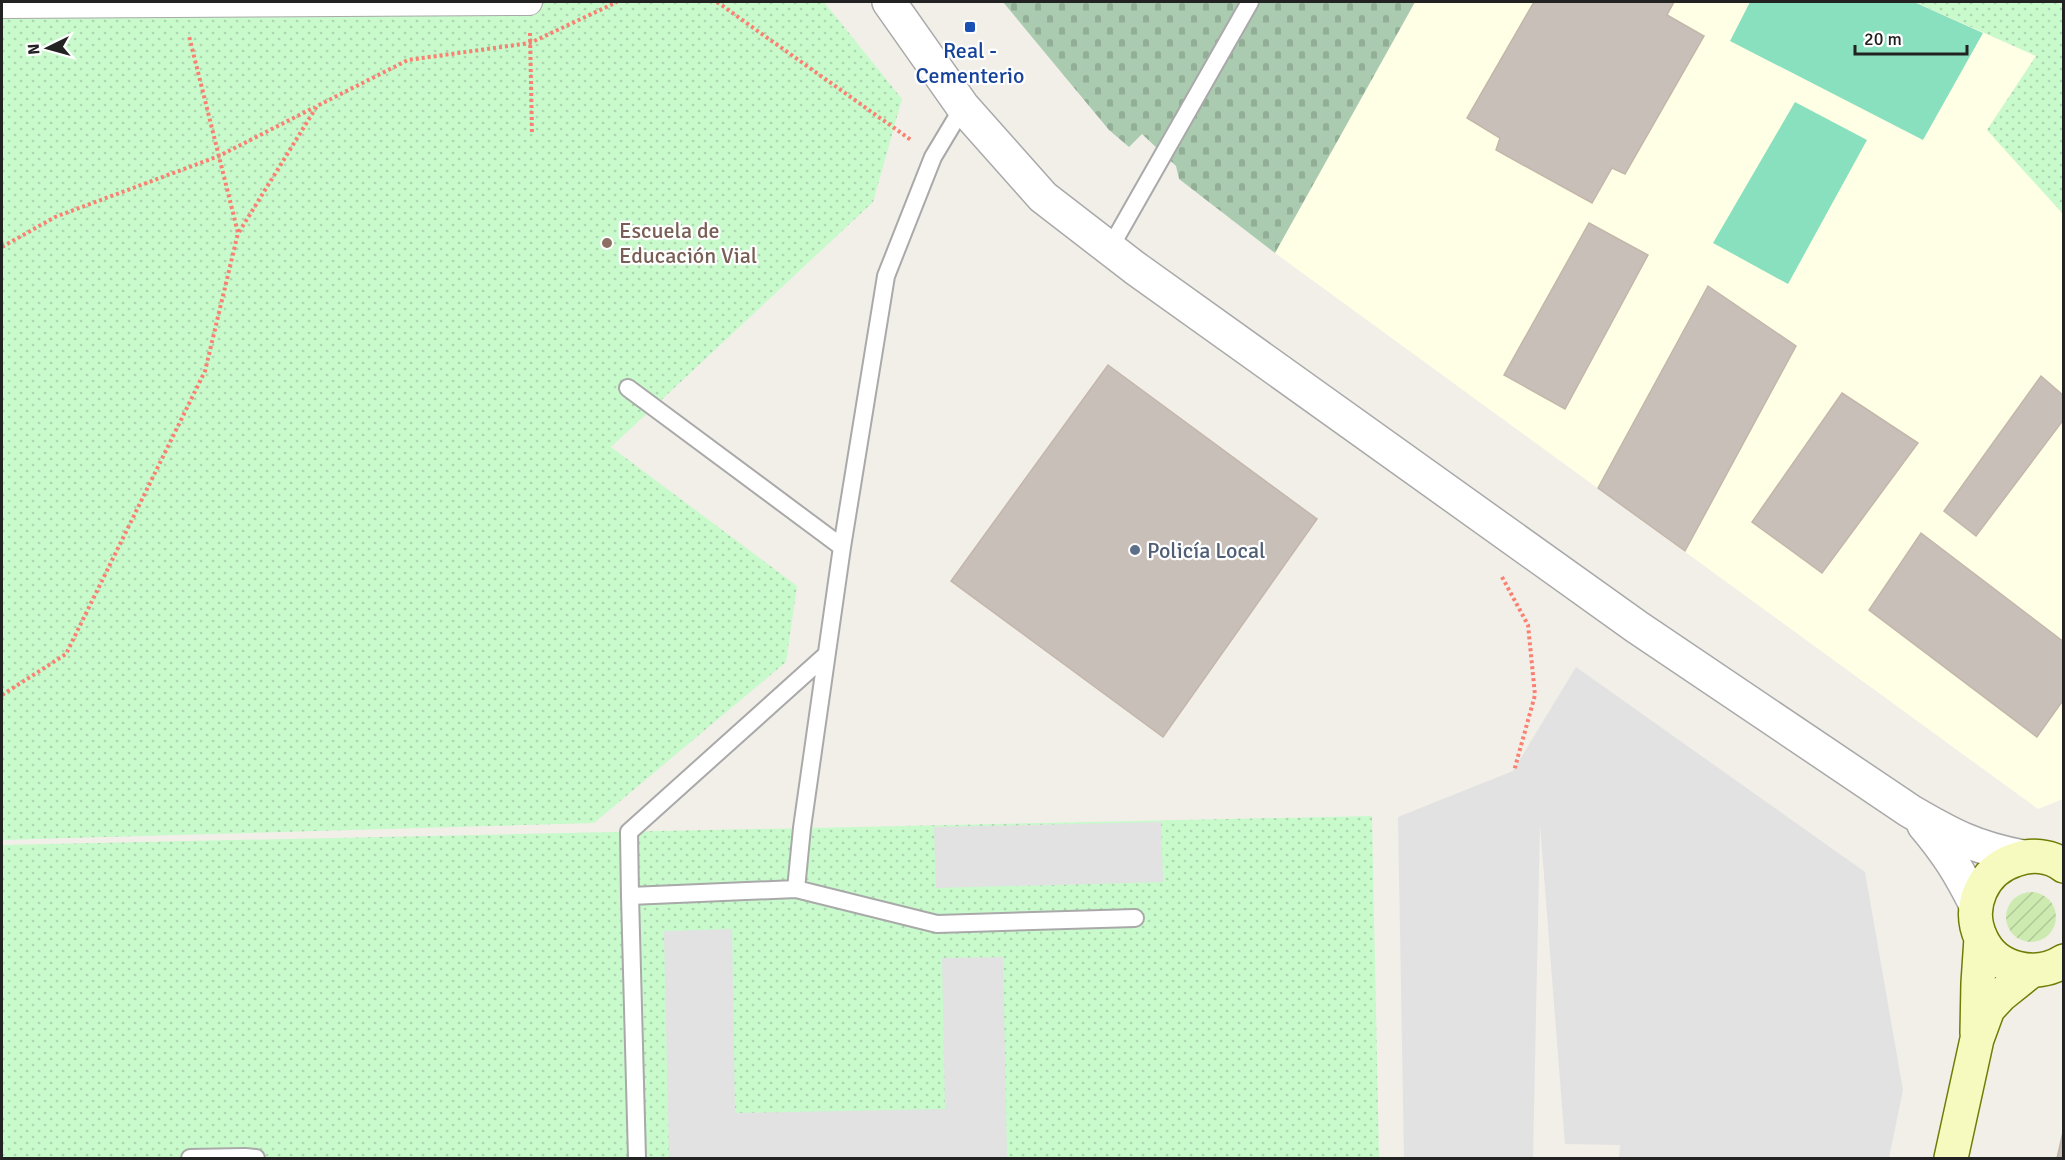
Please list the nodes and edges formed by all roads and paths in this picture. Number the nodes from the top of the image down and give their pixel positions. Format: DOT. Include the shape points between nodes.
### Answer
graph roads {
  1 [pos="529,2"];
  2 [pos="617,2"];
  3 [pos="717,2"];
  4 [pos="889,2"];
  5 [pos="1250,2"];
  6 [pos="73,3"];
  7 [pos="181,4"];
  8 [pos="2,5"];
  9 [pos="530,43"];
  10 [pos="317,106"];
  11 [pos="963,106"];
  12 [pos="532,134"];
  13 [pos="219,156"];
  14 [pos="933,157"];
  15 [pos="238,233"];
  16 [pos="2,247"];
  17 [pos="1110,248"];
  18 [pos="628,388"];
  19 [pos="842,547"];
  20 [pos="1528,625"];
  21 [pos="826,655"];
  22 [pos="2,695"];
  23 [pos="1514,771"];
  24 [pos="1910,811"];
  25 [pos="2048,857"];
  26 [pos="796,890"];
  27 [pos="630,896"];
  28 [pos="1976,905"];
  29 [pos="1135,918"];
  30 [pos="1981,938"];
  31 [pos="2055,964"];
  32 [pos="1977,1039"];
  33 [pos="190,1158"];
  34 [pos="256,1158"];
  35 [pos="637,1158"];
  36 [pos="1951,1158"];
  1 -- 7 [label="street"];
  1 -- 9 [label="path"];
  2 -- 9 [label="path"];
  3 -- 14 [label="path"];
  4 -- 11 [label="street"];
  5 -- 17 [label="lane"];
  6 -- 7 [label="street"];
  6 -- 8 [label="street"];
  7 -- 13 [label="path"];
  9 -- 10 [label="path" via="408,60"];
  9 -- 12 [label="path"];
  10 -- 13 [label="path"];
  10 -- 15 [label="path"];
  11 -- 14 [label="lane"];
  11 -- 17 [label="street" via="1043,197"];
  13 -- 15 [label="path"];
  13 -- 16 [label="path" via="54,217"];
  14 -- 19 [label="lane" via="886,276"];
  15 -- 22 [label="path" via="205,371 66,654"];
  17 -- 24 [label="street" via="1637,627"];
  18 -- 19 [label="lane"];
  19 -- 21 [label="lane"];
  20 -- 23 [label="path" via="1535,695"];
  21 -- 26 [label="lane"];
  21 -- 27 [label="lane" via="629,832"];
  24 -- 25 [label="street" via="1957,838 2000,853"];
  24 -- 28 [label="street" via="1945,849"];
  25 -- 28 [label="main road" via="2007,862 1992,872"];
  26 -- 27 [label="lane"];
  26 -- 29 [label="lane" via="937,924"];
  27 -- 35 [label="lane"];
  28 -- 30 [label="main road"];
  30 -- 31 [label="main road" via="1989,952 2016,968"];
  30 -- 32 [label="main road"];
  31 -- 32 [label="main road" via="1988,1009"];
  32 -- 36 [label="main road"];
  33 -- 34 [label="lane"];
}
